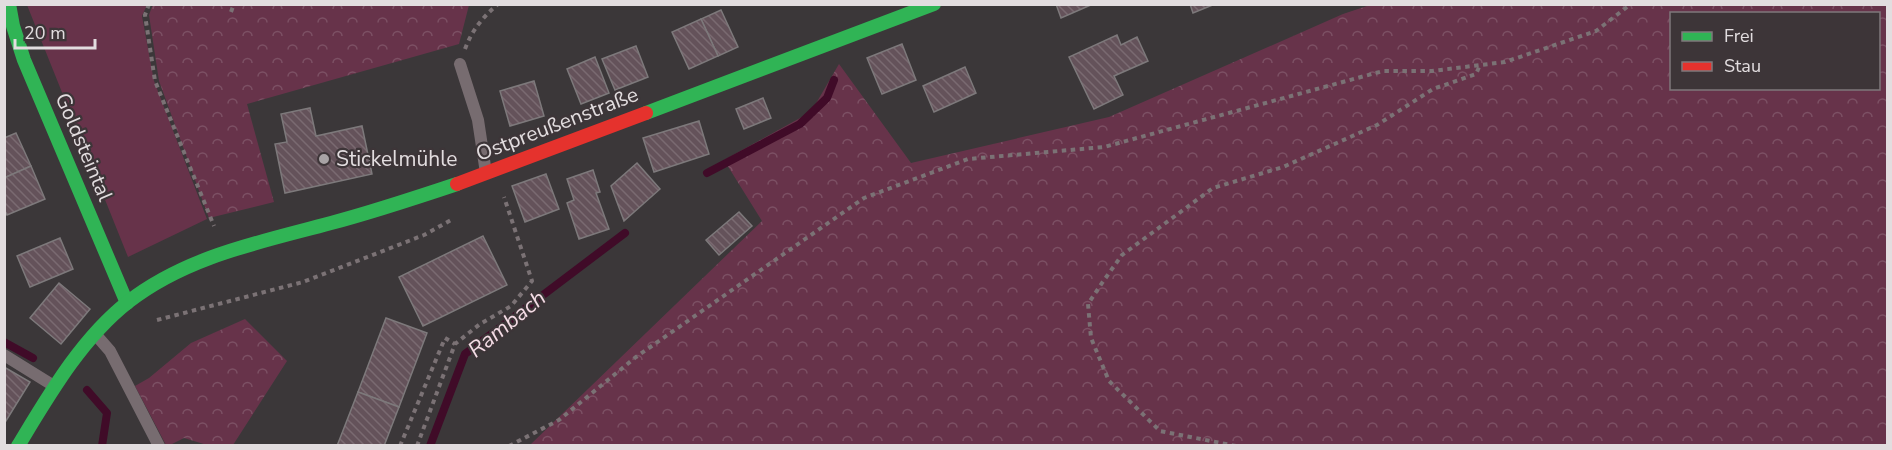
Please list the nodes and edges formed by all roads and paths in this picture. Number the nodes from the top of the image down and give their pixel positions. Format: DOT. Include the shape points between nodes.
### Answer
graph roads {
  1 [pos="9,4"];
  2 [pos="149,4"];
  3 [pos="234,4"];
  4 [pos="498,4"];
  5 [pos="934,4"];
  6 [pos="1631,4"];
  7 [pos="911,9"];
  8 [pos="231,12"];
  9 [pos="460,64"];
  10 [pos="1480,65"];
  11 [pos="486,174"];
  12 [pos="501,193"];
  13 [pos="462,214"];
  14 [pos="225,252"];
  15 [pos="127,303"];
  16 [pos="157,320"];
  17 [pos="95,334"];
  18 [pos="455,344"];
  19 [pos="4,355"];
  20 [pos="56,386"];
  21 [pos="18,446"];
  22 [pos="159,446"];
  23 [pos="400,446"];
  24 [pos="417,446"];
  25 [pos="509,446"];
  26 [pos="1236,446"];
  1 -- 15 [label="main road, Goldsteintal" via="24,60"];
  2 -- 14 [label="path" via="145,15 155,81"];
  3 -- 8 [label="path"];
  4 -- 9 [label="path" via="470,36"];
  5 -- 7 [label="main road, Ostpreußenstraße"];
  6 -- 10 [label="path" via="1596,31 1505,62"];
  7 -- 11 [label="main road, Ostpreußenstraße"];
  9 -- 11 [label="lane" via="478,120"];
  10 -- 25 [label="path" via="1432,71 1383,70 1104,147 968,159 864,198 636,357 559,420"];
  10 -- 26 [label="path" via="1476,74 1433,89 1377,125 1283,167 1213,188 1122,255 1088,304 1090,338 1109,381 1160,431"];
  11 -- 14 [label="main road, Ostpreußenstraße" via="374,212"];
  12 -- 18 [label="path" via="532,281 511,306"];
  13 -- 16 [label="path" via="424,236 303,282"];
  14 -- 15 [label="main road, Ostpreußenstraße" via="181,269"];
  15 -- 17 [label="main road, Ostpreußenstraße"];
  17 -- 20 [label="main road, Ostpreußenstraße"];
  17 -- 22 [label="lane" via="110,351"];
  18 -- 23 [label="path" via="445,338"];
  18 -- 24 [label="path"];
  19 -- 20 [label="lane"];
  20 -- 21 [label="main road, Ostpreußenstraße"];
}
